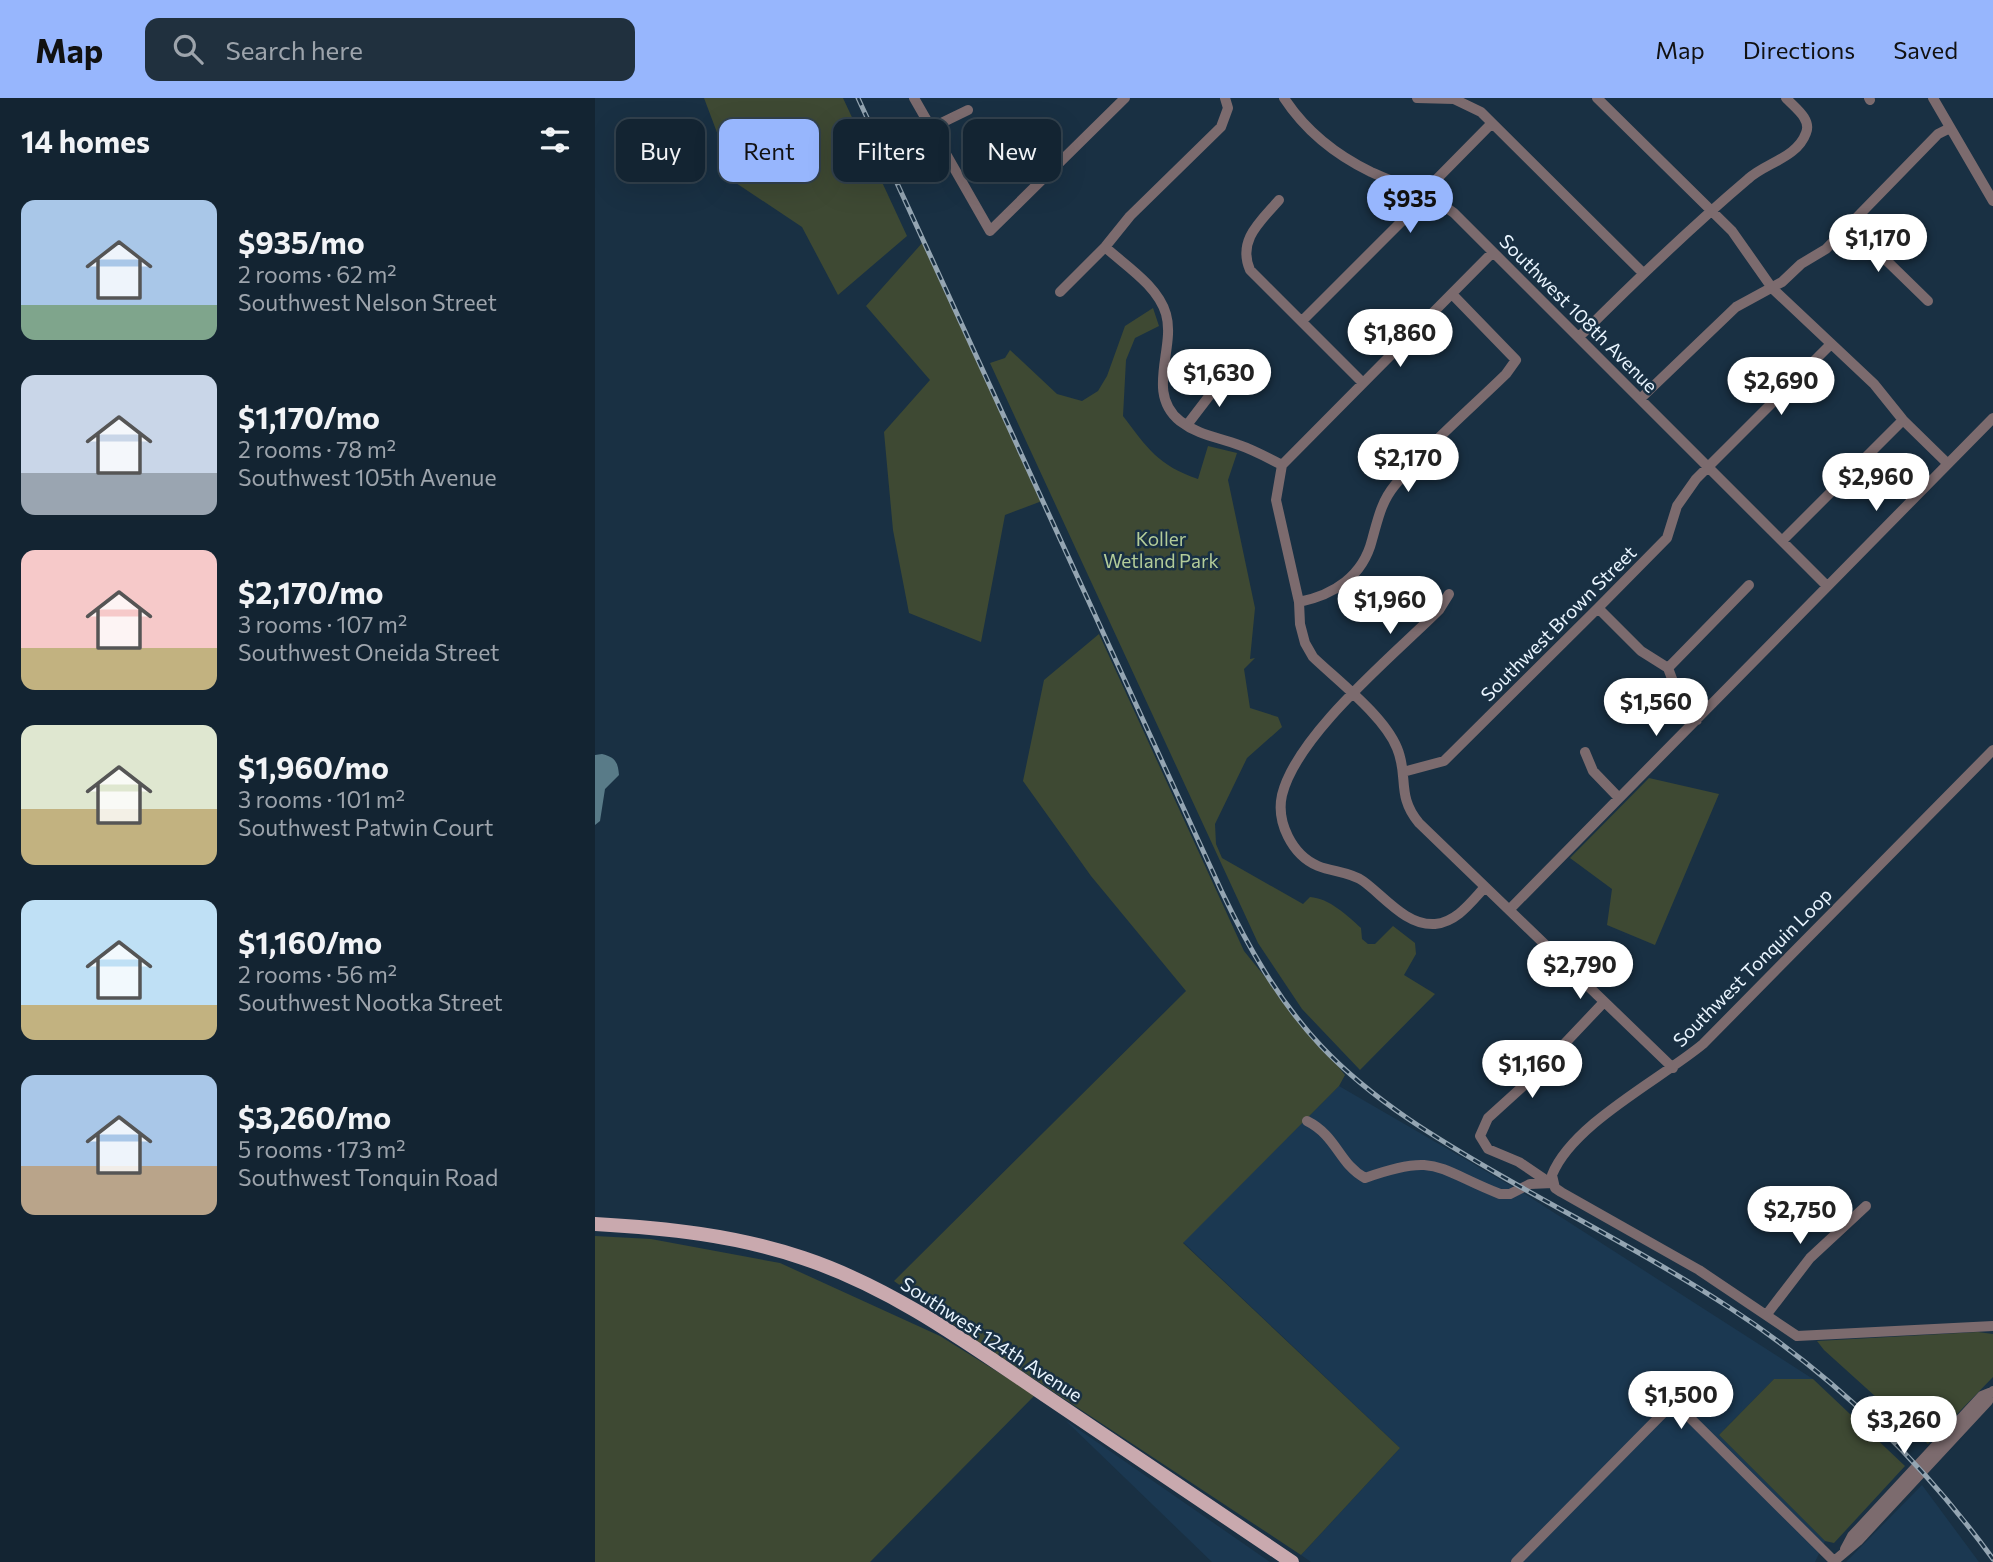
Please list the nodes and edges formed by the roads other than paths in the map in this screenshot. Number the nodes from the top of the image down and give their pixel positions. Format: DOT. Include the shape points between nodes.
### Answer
graph roads {
  1 [pos="914,98"];
  2 [pos="1125,98"];
  3 [pos="1284,98"];
  4 [pos="1417,98"];
  5 [pos="1454,98"];
  6 [pos="1597,98"];
  7 [pos="1786,98"];
  8 [pos="1933,98"];
  9 [pos="1226,100"];
  10 [pos="968,110"];
  11 [pos="927,119"];
  12 [pos="949,120"];
  13 [pos="1492,123"];
  14 [pos="1950,128"];
  15 [pos="949,158"];
  16 [pos="1423,193"];
  17 [pos="1279,200"];
  18 [pos="1993,201"];
  19 [pos="1713,211"];
  20 [pos="1850,225"];
  21 [pos="1105,247"];
  22 [pos="1493,251"];
  23 [pos="1643,273"];
  24 [pos="1772,288"];
  25 [pos="1060,292"];
  26 [pos="1453,294"];
  27 [pos="1928,301"];
  28 [pos="1301,321"];
  29 [pos="1579,337"];
  30 [pos="1831,344"];
  31 [pos="1226,374"];
  32 [pos="1363,383"];
  33 [pos="1640,399"];
  34 [pos="1993,418"];
  35 [pos="1903,420"];
  36 [pos="1187,425"];
  37 [pos="1947,463"];
  38 [pos="1282,465"];
  39 [pos="1709,467"];
  40 [pos="1782,541"];
  41 [pos="1749,585"];
  42 [pos="1826,585"];
  43 [pos="1449,594"];
  44 [pos="1299,602"];
  45 [pos="1598,608"];
  46 [pos="1668,668"];
  47 [pos="1353,696"];
  48 [pos="1697,720"];
  49 [pos="1993,750"];
  50 [pos="1585,752"];
  51 [pos="1402,772"];
  52 [pos="1619,798"];
  53 [pos="1485,887"];
  54 [pos="1509,911"];
  55 [pos="1604,1002"];
  56 [pos="1673,1068"];
  57 [pos="1307,1121"];
  58 [pos="1553,1183"];
  59 [pos="1866,1206"];
  60 [pos="595,1224"];
  61 [pos="1767,1314"];
  62 [pos="1993,1326"];
  63 [pos="1993,1391"];
  64 [pos="1292,1562"];
  65 [pos="1516,1562"];
  66 [pos="1834,1562"];
  1 -- 11 [label="street"];
  2 -- 15 [label="street" via="990,231"];
  3 -- 16 [label="street, Southwest 108th Avenue" via="1313,133 1341,155"];
  4 -- 5 [label="street"];
  5 -- 13 [label="street" via="1473,106"];
  6 -- 19 [label="street"];
  7 -- 19 [label="street" via="1804,117 1808,130 1787,155 1756,172"];
  8 -- 14 [label="street"];
  9 -- 21 [label="street" via="1221,127 1130,216"];
  10 -- 12 [label="street"];
  13 -- 16 [label="street"];
  13 -- 23 [label="street"];
  14 -- 18 [label="street"];
  14 -- 20 [label="street"];
  16 -- 22 [label="street, Southwest 108th Avenue" via="1454,213"];
  16 -- 28 [label="street" via="1407,216"];
  17 -- 28 [label="street" via="1252,231 1245,247 1246,260 1253,274"];
  19 -- 23 [label="street"];
  19 -- 24 [label="street" via="1744,244"];
  20 -- 24 [label="street" via="1821,253"];
  20 -- 27 [label="street"];
  21 -- 25 [label="street"];
  21 -- 36 [label="street" via="1158,296 1167,316 1161,381 1170,408"];
  22 -- 26 [label="street"];
  22 -- 29 [label="street, Southwest 108th Avenue"];
  23 -- 29 [label="street"];
  24 -- 30 [label="street"];
  24 -- 33 [label="street" via="1725,316"];
  26 -- 32 [label="street"];
  26 -- 44 [label="street" via="1516,360 1393,487 1379,512 1366,557 1349,580 1328,594"];
  28 -- 32 [label="street"];
  29 -- 33 [label="street, Southwest 108th Avenue"];
  30 -- 35 [label="street" via="1874,384"];
  30 -- 39 [label="street, Southwest Brown Street"];
  31 -- 36 [label="street"];
  32 -- 38 [label="street"];
  33 -- 39 [label="street, Southwest 108th Avenue"];
  34 -- 37 [label="street"];
  35 -- 37 [label="street"];
  35 -- 40 [label="street"];
  36 -- 38 [label="street" via="1199,434 1237,444"];
  37 -- 42 [label="street"];
  38 -- 44 [label="street" via="1276,500"];
  39 -- 40 [label="street, Southwest 108th Avenue"];
  39 -- 45 [label="street, Southwest Brown Street" via="1681,499 1667,538"];
  40 -- 42 [label="street, Southwest 108th Avenue"];
  41 -- 46 [label="street"];
  42 -- 48 [label="street"];
  43 -- 47 [label="street" via="1440,610"];
  44 -- 47 [label="street" via="1305,643 1313,657"];
  45 -- 46 [label="street" via="1641,651"];
  45 -- 51 [label="street, Southwest Brown Street" via="1444,761"];
  46 -- 48 [label="street" via="1681,703"];
  47 -- 51 [label="street" via="1389,733"];
  47 -- 53 [label="street" via="1309,743 1287,780 1281,813 1289,838 1318,866 1356,877 1423,924 1453,918"];
  48 -- 52 [label="street"];
  49 -- 56 [label="street, Southwest Tonquin Loop" via="1703,1044"];
  50 -- 52 [label="street" via="1593,771"];
  51 -- 53 [label="street" via="1402,791 1413,817"];
  52 -- 54 [label="street"];
  53 -- 54 [label="street"];
  54 -- 55 [label="street"];
  55 -- 56 [label="street"];
  55 -- 58 [label="street" via="1488,1118 1480,1136 1488,1149"];
  56 -- 58 [label="street, Southwest Tonquin Loop" via="1627,1095 1582,1138 1555,1168"];
  57 -- 58 [label="street" via="1331,1137 1349,1167 1365,1178 1427,1164 1444,1167 1500,1194 1530,1184"];
  58 -- 61 [label="street"];
  59 -- 61 [label="street" via="1810,1258"];
  60 -- 64 [label="main road, Southwest 124th Avenue" via="732,1239 804,1259 877,1289 950,1332"];
  61 -- 62 [label="street" via="1797,1336"];
  63 -- 66 [label="street" via="1866,1533"];
  65 -- 66 [label="street" via="1674,1402"];
}
